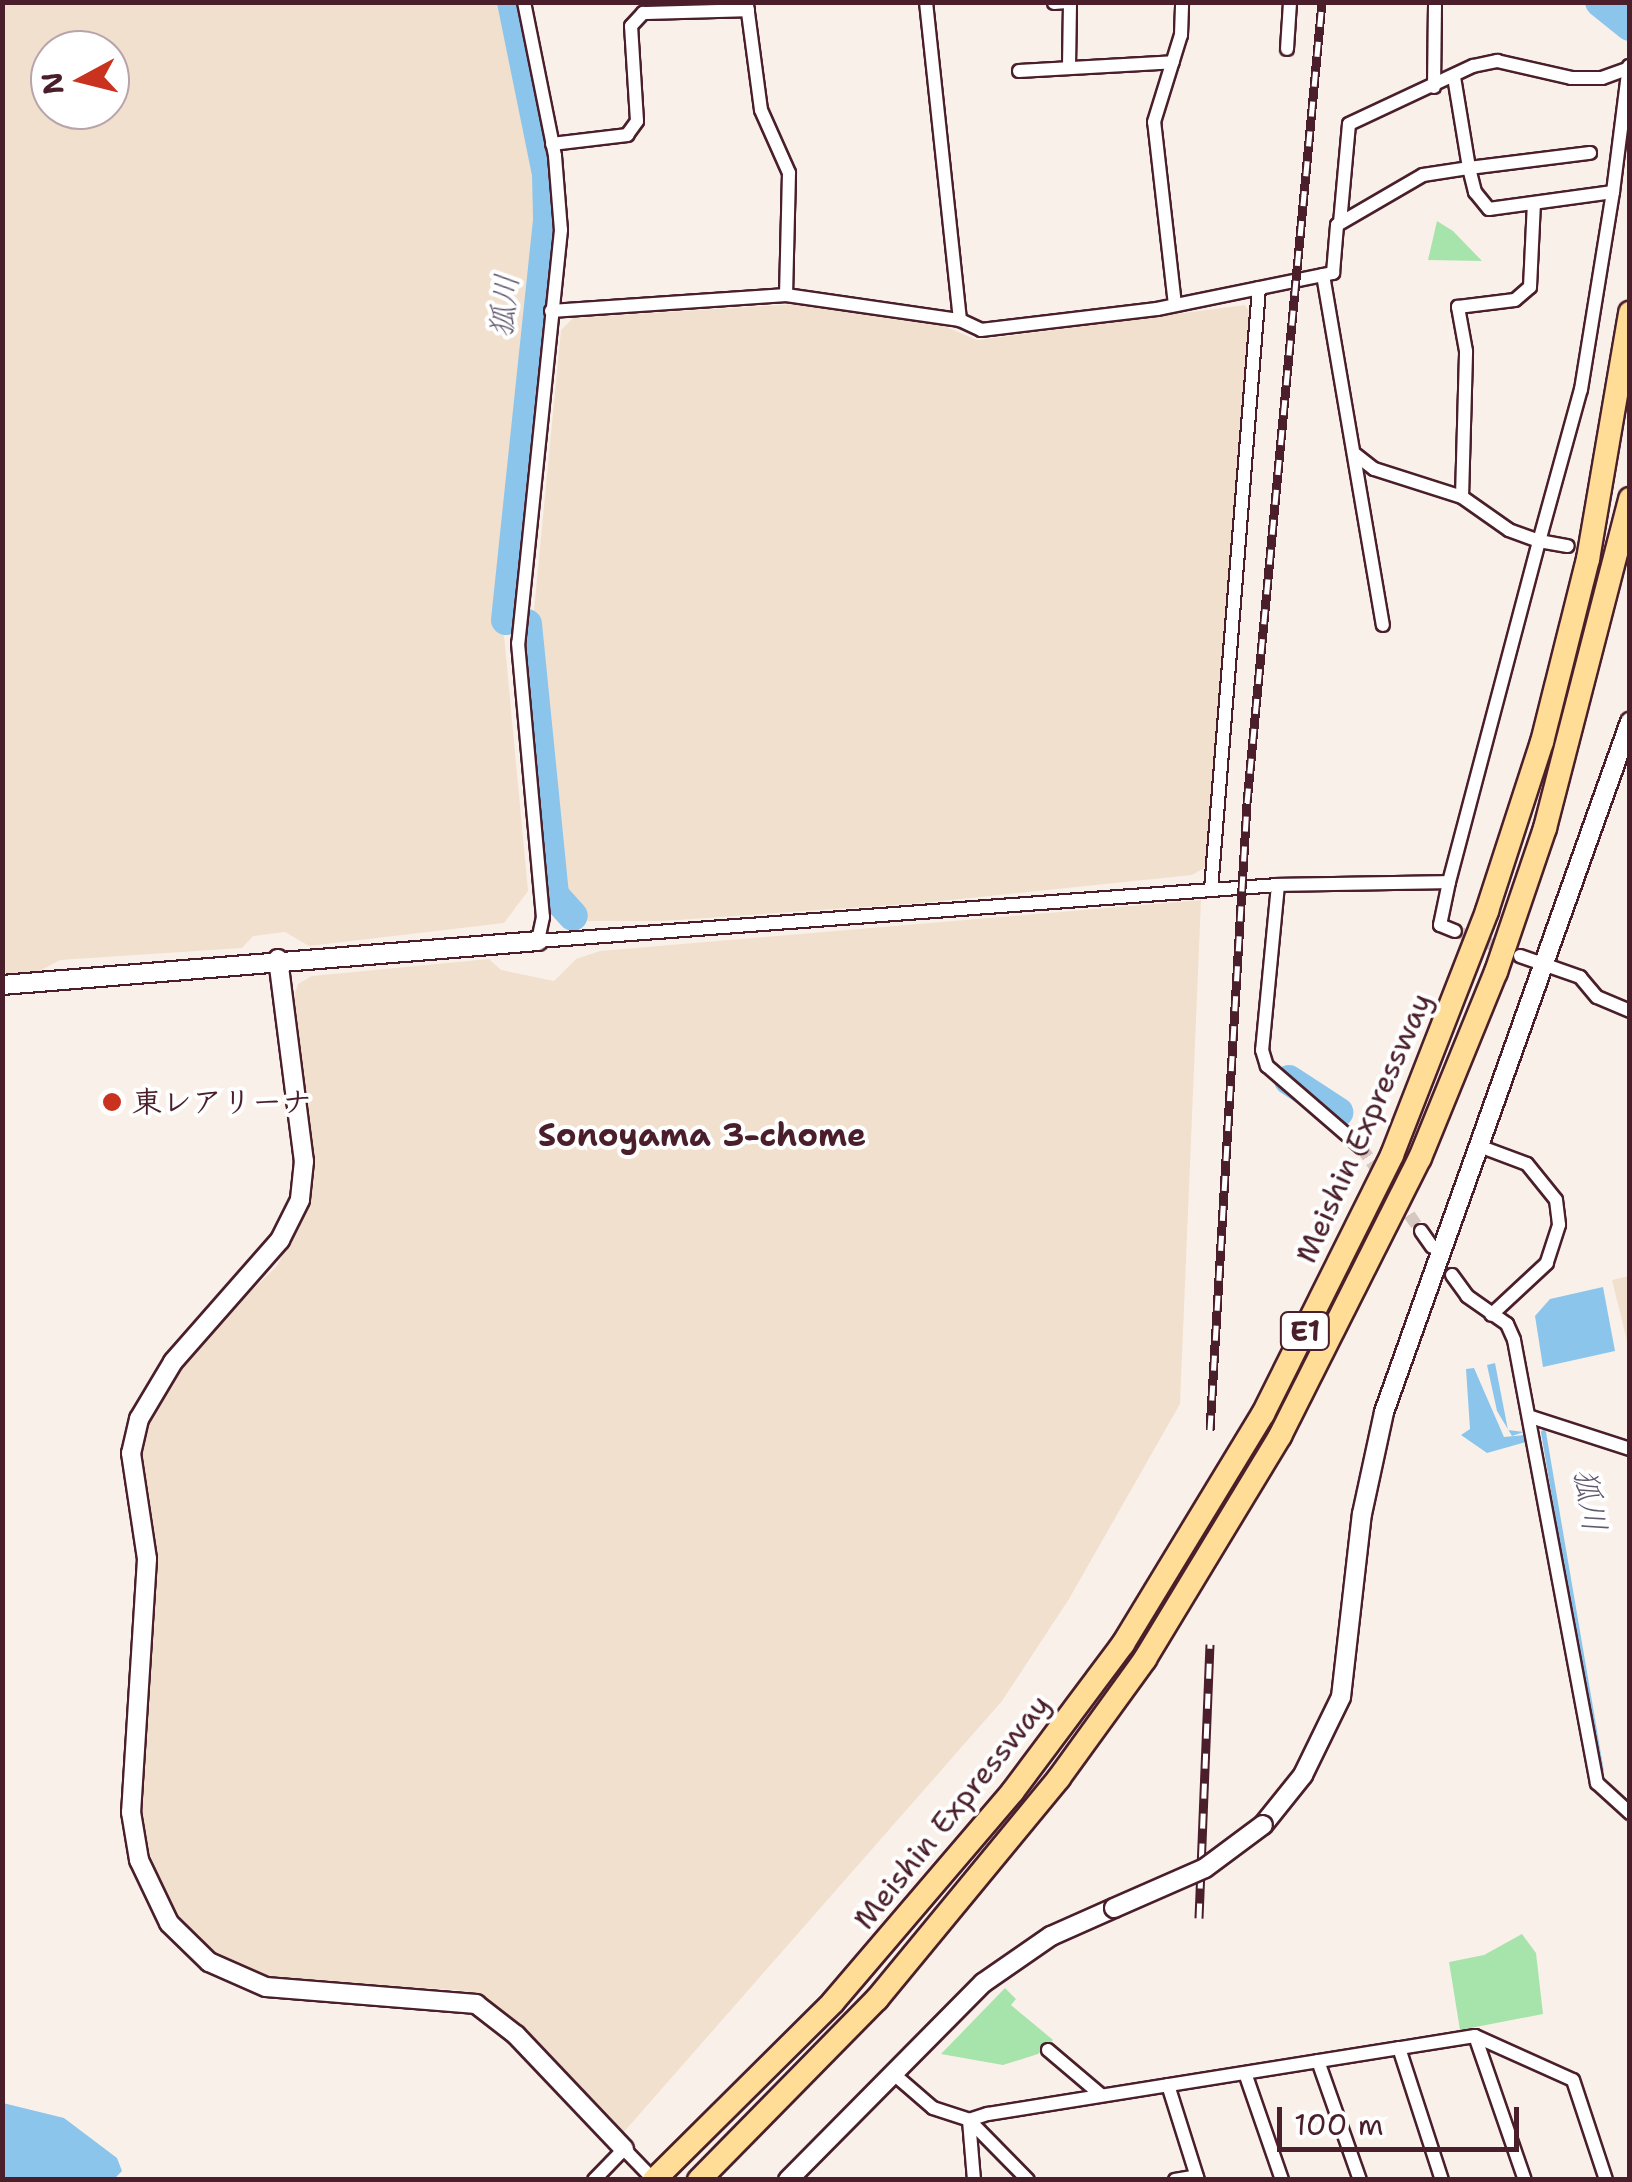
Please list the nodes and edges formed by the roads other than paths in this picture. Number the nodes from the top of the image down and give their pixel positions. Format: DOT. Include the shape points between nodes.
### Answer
graph roads {
  1 [pos="524,2"];
  2 [pos="926,2"];
  3 [pos="1070,2"];
  4 [pos="1182,2"];
  5 [pos="1290,2"];
  6 [pos="1435,2"];
  7 [pos="1054,3"];
  8 [pos="747,6"];
  9 [pos="1287,49"];
  10 [pos="1630,61"];
  11 [pos="1173,62"];
  12 [pos="1068,68"];
  13 [pos="1628,68"];
  14 [pos="1020,71"];
  15 [pos="1454,78"];
  16 [pos="1434,87"];
  17 [pos="552,144"];
  18 [pos="1590,153"];
  19 [pos="1468,168"];
  20 [pos="1614,192"];
  21 [pos="1534,203"];
  22 [pos="1340,224"];
  23 [pos="1323,275"];
  24 [pos="1259,288"];
  25 [pos="786,295"];
  26 [pos="1175,305"];
  27 [pos="552,311"];
  28 [pos="1630,313"];
  29 [pos="960,320"];
  30 [pos="1356,455"];
  31 [pos="1462,497"];
  32 [pos="1630,498"];
  33 [pos="1539,540"];
  34 [pos="1568,546"];
  35 [pos="1383,625"];
  36 [pos="1628,735"];
  37 [pos="1448,882"];
  38 [pos="1278,885"];
  39 [pos="1210,890"];
  40 [pos="1455,931"];
  41 [pos="538,941"];
  42 [pos="1520,956"];
  43 [pos="278,959"];
  44 [pos="1546,966"];
  45 [pos="2,985"];
  46 [pos="1630,1011"];
  47 [pos="1479,1146"];
  48 [pos="1361,1147"];
  49 [pos="1420,1231"];
  50 [pos="1432,1247"];
  51 [pos="1452,1276"];
  52 [pos="1491,1315"];
  53 [pos="1530,1417"];
  54 [pos="1630,1449"];
  55 [pos="1630,1814"];
  56 [pos="1476,2036"];
  57 [pos="1400,2048"];
  58 [pos="1048,2050"];
  59 [pos="1318,2061"];
  60 [pos="1245,2072"];
  61 [pos="896,2076"];
  62 [pos="1168,2085"];
  63 [pos="1102,2095"];
  64 [pos="969,2120"];
  65 [pos="628,2154"];
  66 [pos="1197,2178"];
  67 [pos="594,2180"];
  68 [pos="654,2180"];
  69 [pos="699,2180"];
  70 [pos="788,2180"];
  71 [pos="974,2180"];
  72 [pos="1028,2180"];
  73 [pos="1175,2180"];
  74 [pos="1282,2180"];
  75 [pos="1360,2180"];
  76 [pos="1442,2180"];
  77 [pos="1525,2180"];
  78 [pos="1606,2180"];
  1 -- 17 [label="street"];
  2 -- 29 [label="street"];
  3 -- 7 [label="street"];
  3 -- 12 [label="street"];
  4 -- 11 [label="street"];
  5 -- 9 [label="street"];
  6 -- 16 [label="street"];
  8 -- 17 [label="street" via="643,13 631,26 638,121 628,135"];
  8 -- 25 [label="street" via="760,110 789,172"];
  10 -- 13 [label="street"];
  11 -- 12 [label="street"];
  11 -- 26 [label="street" via="1154,122"];
  12 -- 14 [label="street"];
  13 -- 15 [label="street" via="1602,78 1571,78 1498,61"];
  13 -- 20 [label="street"];
  15 -- 16 [label="street"];
  15 -- 19 [label="street"];
  16 -- 22 [label="street" via="1350,124"];
  17 -- 27 [label="street" via="561,230"];
  18 -- 19 [label="street"];
  19 -- 21 [label="street" via="1489,209"];
  19 -- 22 [label="street" via="1423,175"];
  20 -- 21 [label="street"];
  20 -- 33 [label="street" via="1581,389"];
  21 -- 31 [label="street" via="1530,288 1516,300 1458,307 1466,350"];
  22 -- 23 [label="street" via="1333,273"];
  23 -- 24 [label="street"];
  23 -- 30 [label="street"];
  24 -- 26 [label="street"];
  24 -- 39 [label="street"];
  25 -- 27 [label="street"];
  25 -- 29 [label="street"];
  26 -- 29 [label="street" via="982,330"];
  27 -- 41 [label="street" via="518,642 543,917"];
  28 -- 68 [label="highway, Meishin Expressway / E1" via="1588,559 1542,742 1487,911 1392,1154 1263,1414 1123,1644 1013,1791 833,2002"];
  30 -- 31 [label="street" via="1374,469"];
  30 -- 35 [label="street"];
  31 -- 33 [label="street" via="1510,530"];
  32 -- 69 [label="highway, Meishin Expressway / E1" via="1545,828 1496,972 1413,1174 1280,1436 1146,1659 1059,1778 877,1999"];
  33 -- 34 [label="street"];
  33 -- 37 [label="street"];
  36 -- 44 [label="street"];
  37 -- 38 [label="street"];
  37 -- 40 [label="street" via="1440,925"];
  38 -- 39 [label="street"];
  38 -- 48 [label="street" via="1262,1050 1266,1066"];
  39 -- 41 [label="street"];
  41 -- 43 [label="street"];
  42 -- 44 [label="street"];
  43 -- 45 [label="street"];
  43 -- 65 [label="street" via="304,1161 300,1200 280,1240 174,1362 139,1419 132,1453 147,1558 131,1812 139,1860 168,1923 209,1962 266,1987 476,2004 516,2035"];
  44 -- 46 [label="street" via="1580,977 1596,996"];
  44 -- 47 [label="street"];
  47 -- 52 [label="street" via="1527,1164 1556,1200 1560,1224 1547,1263"];
  47 -- 61 [label="street, bridge" via="1377,1437 1341,1697 1303,1776 1263,1825 1205,1868 1006,1964"];
  49 -- 50 [label="street"];
  51 -- 52 [label="street"];
  52 -- 53 [label="street" via="1514,1340"];
  53 -- 54 [label="street"];
  53 -- 55 [label="street" via="1597,1783"];
  56 -- 57 [label="street"];
  56 -- 77 [label="street"];
  56 -- 78 [label="street" via="1573,2080"];
  57 -- 59 [label="street"];
  57 -- 76 [label="street"];
  58 -- 63 [label="street"];
  59 -- 60 [label="street"];
  59 -- 75 [label="street"];
  60 -- 62 [label="street"];
  60 -- 74 [label="street"];
  61 -- 64 [label="street" via="933,2108"];
  61 -- 70 [label="street"];
  62 -- 63 [label="street"];
  62 -- 66 [label="street"];
  63 -- 64 [label="street"];
  64 -- 71 [label="street"];
  64 -- 72 [label="street"];
  65 -- 67 [label="street"];
  65 -- 68 [label="street"];
  66 -- 73 [label="street"];
}
